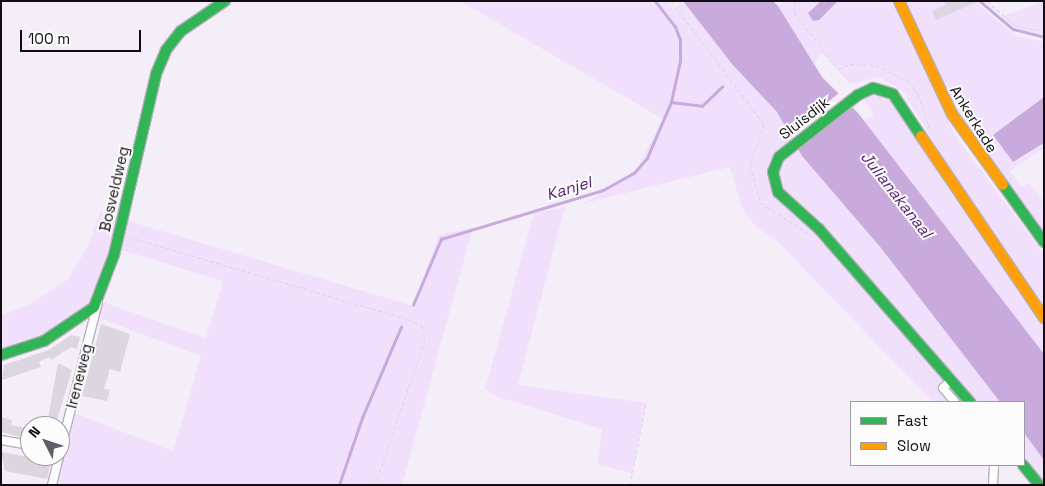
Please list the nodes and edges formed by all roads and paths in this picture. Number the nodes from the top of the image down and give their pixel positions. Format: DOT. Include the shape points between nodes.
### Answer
graph roads {
  1 [pos="225,1"];
  2 [pos="671,1"];
  3 [pos="795,1"];
  4 [pos="898,1"];
  5 [pos="987,1"];
  6 [pos="1044,32"];
  7 [pos="932,137"];
  8 [pos="119,234"];
  9 [pos="812,234"];
  10 [pos="1044,242"];
  11 [pos="99,299"];
  12 [pos="1044,318"];
  13 [pos="1,355"];
  14 [pos="951,380"];
  15 [pos="954,401"];
  16 [pos="969,401"];
  17 [pos="646,403"];
  18 [pos="69,416"];
  19 [pos="1,440"];
  20 [pos="20,443"];
  21 [pos="57,466"];
  22 [pos="994,466"];
  23 [pos="1024,466"];
  24 [pos="52,485"];
  25 [pos="375,485"];
  26 [pos="630,485"];
  27 [pos="993,485"];
  28 [pos="1040,485"];
  1 -- 8 [label="street, Bosveldweg" via="181,31 166,50 156,74"];
  2 -- 9 [label="path" via="764,124 750,165 761,203 796,228"];
  3 -- 7 [label="path" via="794,12 838,69 850,64 876,65 897,73 912,86"];
  4 -- 10 [label="street, Ankerkade" via="952,114"];
  5 -- 6 [label="path" via="1016,26"];
  8 -- 11 [label="street, Bosveldweg"];
  8 -- 25 [label="path" via="408,318 422,326 425,340"];
  11 -- 13 [label="street, Bosveldweg" via="87,312 44,341"];
  11 -- 18 [label="street, Ireneweg"];
  12 -- 14 [label="street, Sluisdijk" via="942,171 900,100 880,88 858,95 784,152 773,172 778,192 818,229"];
  14 -- 15 [label="street" via="943,388"];
  14 -- 16 [label="street, Sluisdijk"];
  17 -- 26 [label="path"];
  19 -- 20 [label="street"];
  21 -- 24 [label="street, Ireneweg"];
  22 -- 27 [label="street"];
  23 -- 28 [label="street"];
}
